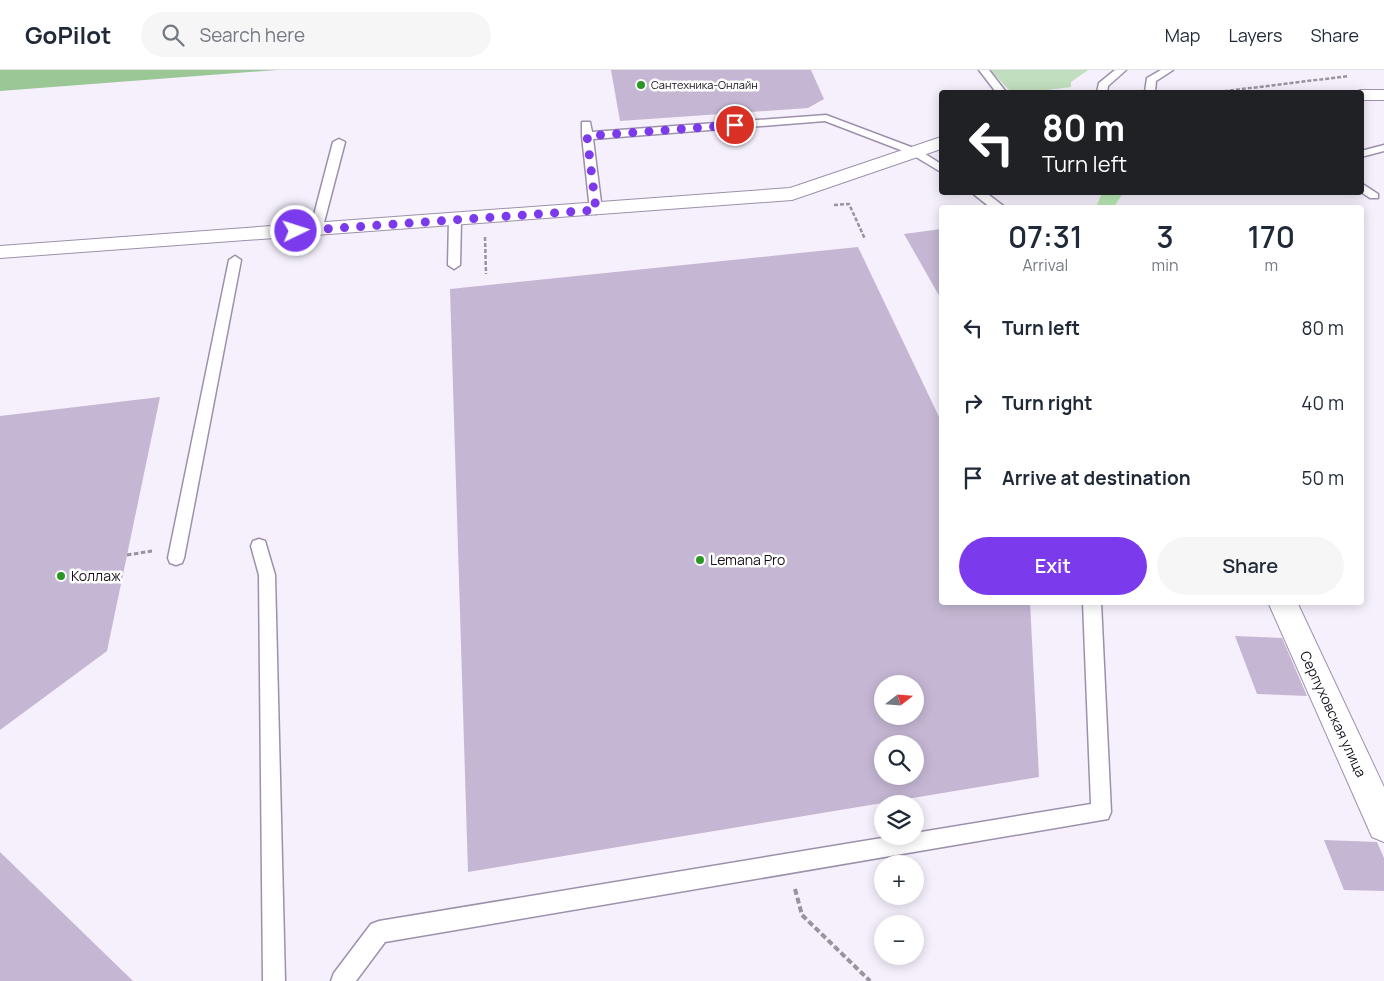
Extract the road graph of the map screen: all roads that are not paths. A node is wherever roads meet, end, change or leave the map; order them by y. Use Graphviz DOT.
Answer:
graph roads {
  1 [pos="984,70"];
  2 [pos="1121,70"];
  3 [pos="1168,70"];
  4 [pos="999,90"];
  5 [pos="1102,90"];
  6 [pos="1150,90"];
  7 [pos="1364,95"];
  8 [pos="1384,95"];
  9 [pos="586,124"];
  10 [pos="587,136"];
  11 [pos="339,142"];
  12 [pos="939,144"];
  13 [pos="1384,148"];
  14 [pos="915,152"];
  15 [pos="1364,153"];
  16 [pos="939,168"];
  17 [pos="1364,188"];
  18 [pos="981,195"];
  19 [pos="1374,196"];
  20 [pos="996,205"];
  21 [pos="596,210"];
  22 [pos="455,220"];
  23 [pos="316,230"];
  24 [pos="0,252"];
  25 [pos="235,260"];
  26 [pos="454,265"];
  27 [pos="259,546"];
  28 [pos="176,558"];
  29 [pos="1092,605"];
  30 [pos="1283,605"];
  31 [pos="1384,825"];
  32 [pos="274,981"];
  33 [pos="342,981"];
  1 -- 4 [label="lane"];
  2 -- 5 [label="lane"];
  3 -- 6 [label="lane"];
  7 -- 8 [label="street"];
  9 -- 10 [label="lane"];
  10 -- 14 [label="lane"];
  10 -- 21 [label="lane"];
  11 -- 23 [label="lane"];
  12 -- 14 [label="street"];
  13 -- 15 [label="lane"];
  14 -- 16 [label="lane"];
  14 -- 21 [label="street"];
  17 -- 19 [label="lane"];
  18 -- 20 [label="lane"];
  21 -- 22 [label="street"];
  22 -- 23 [label="street"];
  22 -- 26 [label="lane"];
  23 -- 24 [label="street"];
  25 -- 28 [label="lane"];
  27 -- 32 [label="lane"];
  29 -- 33 [label="lane"];
  30 -- 31 [label="street, Серпуховская улица"];
}
